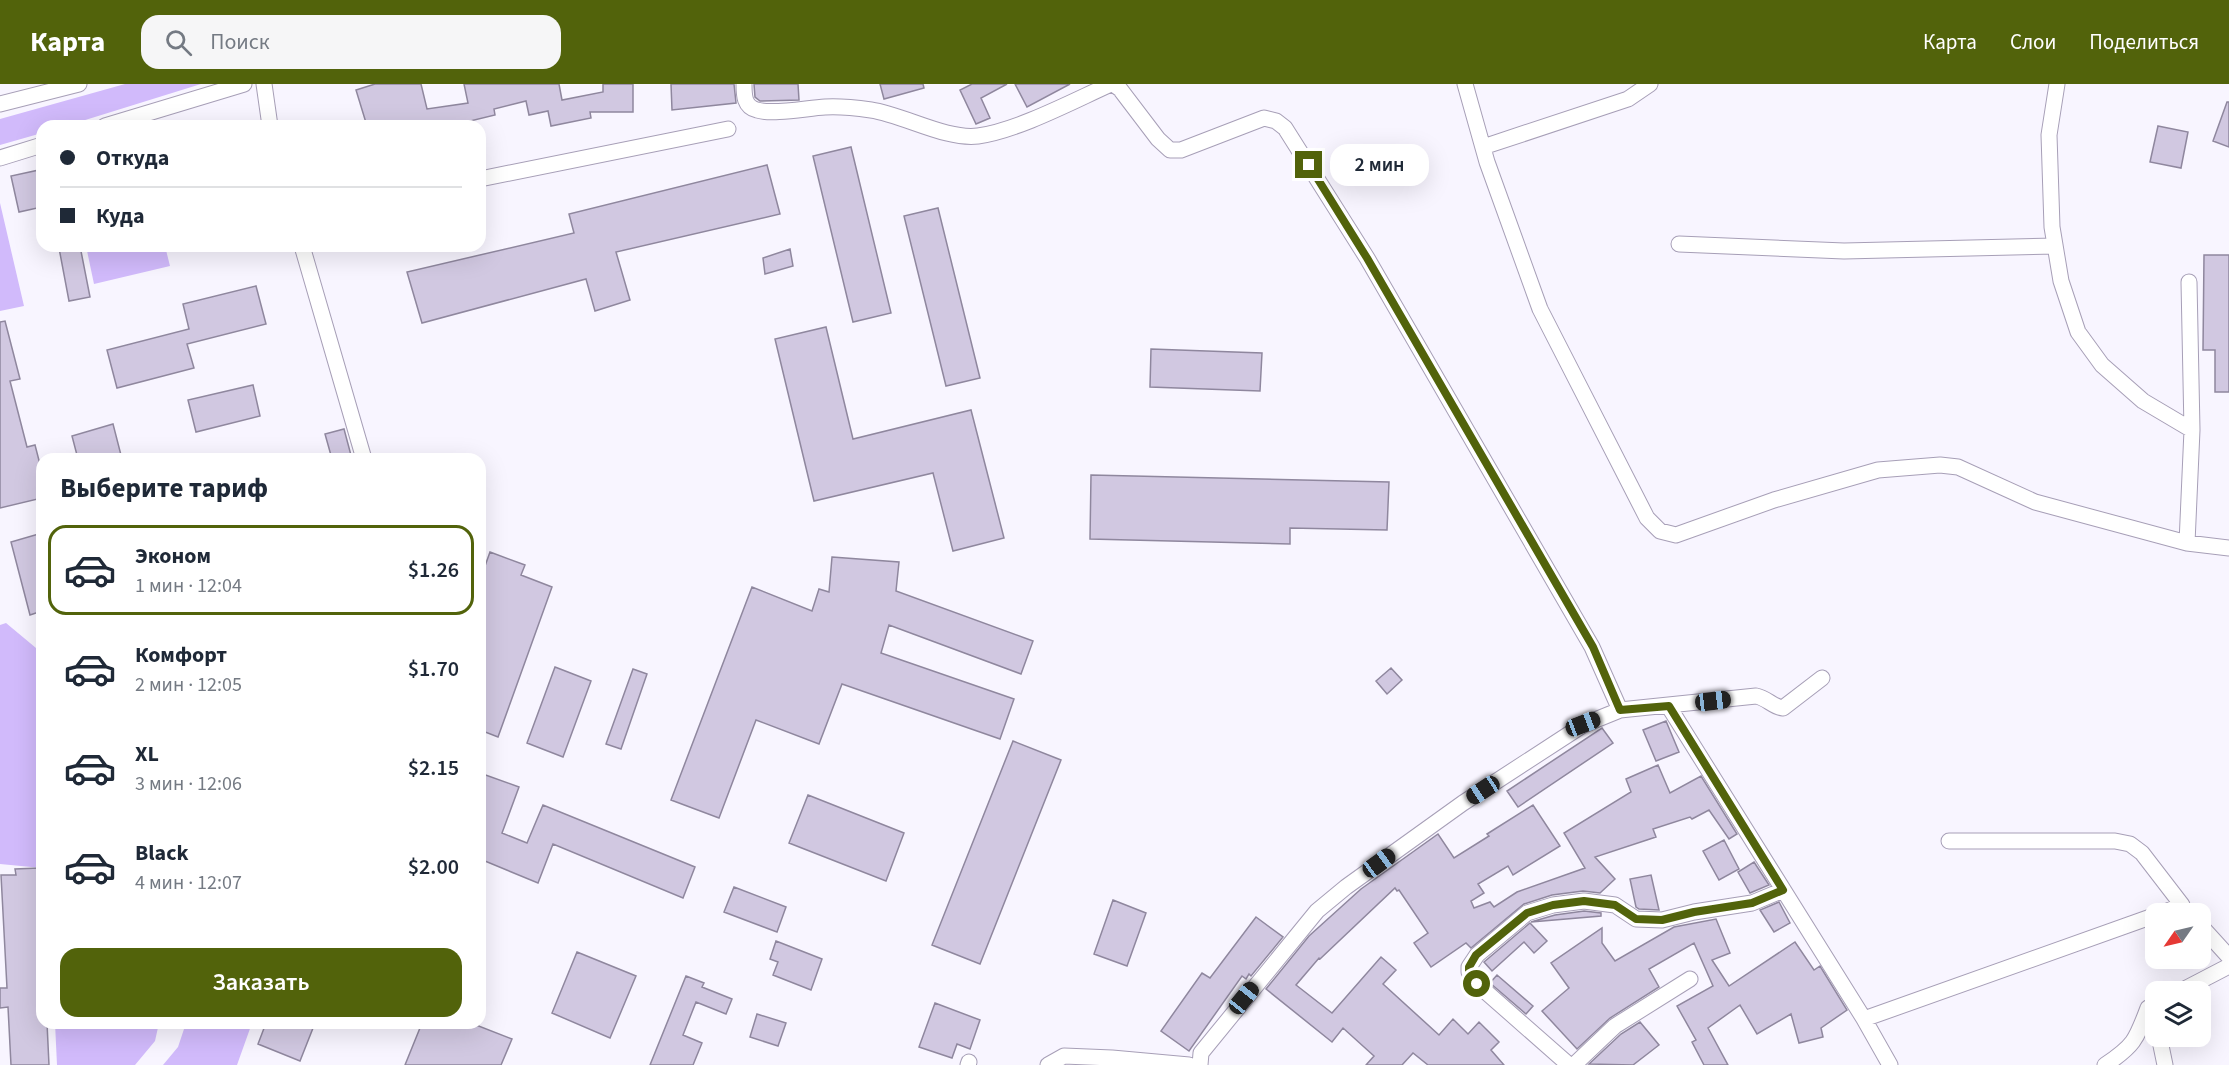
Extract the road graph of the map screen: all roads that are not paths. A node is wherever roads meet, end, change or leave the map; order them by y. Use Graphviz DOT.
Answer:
graph roads {
  1 [pos="79,84"];
  2 [pos="244,84"];
  3 [pos="264,84"];
  4 [pos="744,84"];
  5 [pos="1112,84"];
  6 [pos="1465,84"];
  7 [pos="1650,84"];
  8 [pos="2057,84"];
  9 [pos="0,104"];
  10 [pos="125,120"];
  11 [pos="269,120"];
  12 [pos="728,129"];
  13 [pos="36,147"];
  14 [pos="1483,147"];
  15 [pos="0,158"];
  16 [pos="486,177"];
  17 [pos="1679,244"];
  18 [pos="2055,246"];
  19 [pos="304,252"];
  20 [pos="2189,282"];
  21 [pos="2192,430"];
  22 [pos="362,453"];
  23 [pos="2187,543"];
  24 [pos="2229,548"];
  25 [pos="1822,678"];
  26 [pos="1669,706"];
  27 [pos="1620,710"];
  28 [pos="1949,841"];
  29 [pos="1783,890"];
  30 [pos="2181,903"];
  31 [pos="2145,919"];
  32 [pos="2211,937"];
  33 [pos="2229,957"];
  34 [pos="2229,966"];
  35 [pos="1690,979"];
  36 [pos="2200,981"];
  37 [pos="1864,1019"];
  38 [pos="2145,1020"];
  39 [pos="2161,1047"];
  40 [pos="1048,1065"];
  41 [pos="1189,1065"];
  42 [pos="1200,1065"];
  43 [pos="1569,1065"];
  44 [pos="1574,1065"];
  45 [pos="1890,1065"];
  46 [pos="2105,1065"];
  47 [pos="2165,1065"];
  1 -- 9 [label="street"];
  2 -- 10 [label="street"];
  3 -- 11 [label="street"];
  4 -- 5 [label="street"];
  5 -- 27 [label="street"];
  6 -- 14 [label="street"];
  7 -- 14 [label="street"];
  8 -- 18 [label="street"];
  12 -- 16 [label="street"];
  13 -- 15 [label="street"];
  14 -- 23 [label="street"];
  17 -- 18 [label="street"];
  18 -- 21 [label="street"];
  19 -- 22 [label="street"];
  20 -- 21 [label="street"];
  21 -- 23 [label="street"];
  23 -- 24 [label="street"];
  25 -- 26 [label="street"];
  26 -- 27 [label="street"];
  26 -- 29 [label="street"];
  27 -- 42 [label="street"];
  28 -- 30 [label="street"];
  29 -- 37 [label="street"];
  29 -- 43 [label="street"];
  31 -- 37 [label="street"];
  32 -- 33 [label="street"];
  34 -- 36 [label="street"];
  35 -- 44 [label="street"];
  37 -- 45 [label="street"];
  38 -- 46 [label="street"];
  39 -- 47 [label="street"];
  40 -- 41 [label="street"];
}
